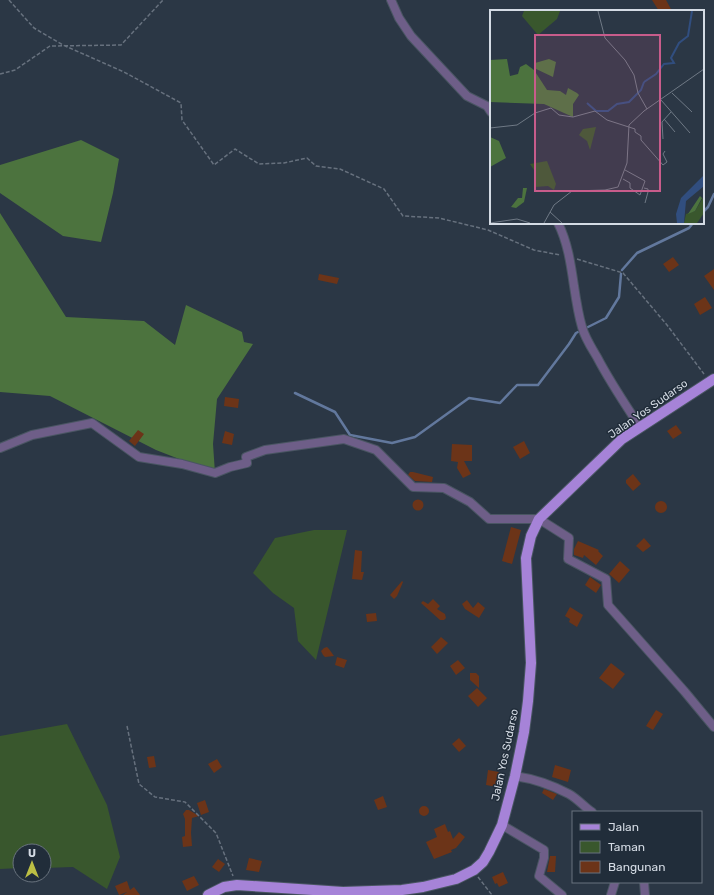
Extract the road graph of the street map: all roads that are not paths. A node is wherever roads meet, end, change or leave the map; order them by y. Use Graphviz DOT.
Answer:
graph roads {
  1 [pos="391,0"];
  2 [pos="490,110"];
  3 [pos="559,224"];
  4 [pos="712,381"];
  5 [pos="640,427"];
  6 [pos="0,448"];
  7 [pos="540,519"];
  8 [pos="714,727"];
  9 [pos="515,776"];
  10 [pos="591,811"];
  11 [pos="502,825"];
  12 [pos="615,883"];
  13 [pos="644,883"];
  14 [pos="208,895"];
  15 [pos="562,895"];
  16 [pos="611,895"];
  17 [pos="645,895"];
  1 -- 2 [label="street"];
  3 -- 5 [label="street"];
  4 -- 5 [label="main road, Jalan Yos Sudarso"];
  5 -- 7 [label="main road, Jalan Yos Sudarso"];
  6 -- 7 [label="street"];
  7 -- 8 [label="street"];
  7 -- 9 [label="main road, Jalan Yos Sudarso"];
  9 -- 10 [label="street"];
  9 -- 11 [label="main road, Jalan Yos Sudarso"];
  11 -- 14 [label="main road, Jalan Yos Sudarso"];
  11 -- 15 [label="street"];
  12 -- 16 [label="street"];
  13 -- 17 [label="street"];
}
